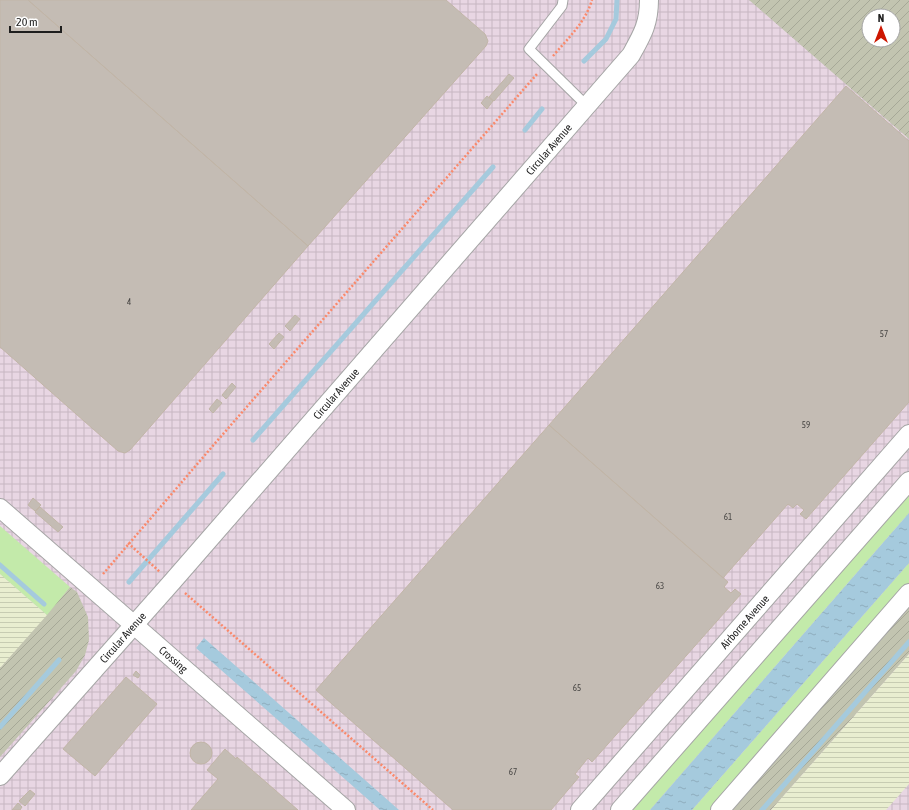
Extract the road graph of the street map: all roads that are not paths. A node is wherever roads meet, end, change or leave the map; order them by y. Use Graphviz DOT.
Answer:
graph roads {
  1 [pos="563,0"];
  2 [pos="649,0"];
  3 [pos="587,106"];
  4 [pos="909,434"];
  5 [pos="909,480"];
  6 [pos="0,508"];
  7 [pos="909,593"];
  8 [pos="134,623"];
  9 [pos="0,776"];
  10 [pos="346,810"];
  11 [pos="580,810"];
  12 [pos="620,810"];
  13 [pos="720,810"];
  1 -- 3 [label="lane"];
  2 -- 3 [label="street, Circular Avenue"];
  3 -- 8 [label="street, Circular Avenue"];
  4 -- 11 [label="street, Airborne Avenue"];
  5 -- 12 [label="street"];
  6 -- 8 [label="street, Crossing"];
  7 -- 13 [label="street"];
  8 -- 9 [label="street, Circular Avenue"];
  8 -- 10 [label="street, Crossing"];
}
